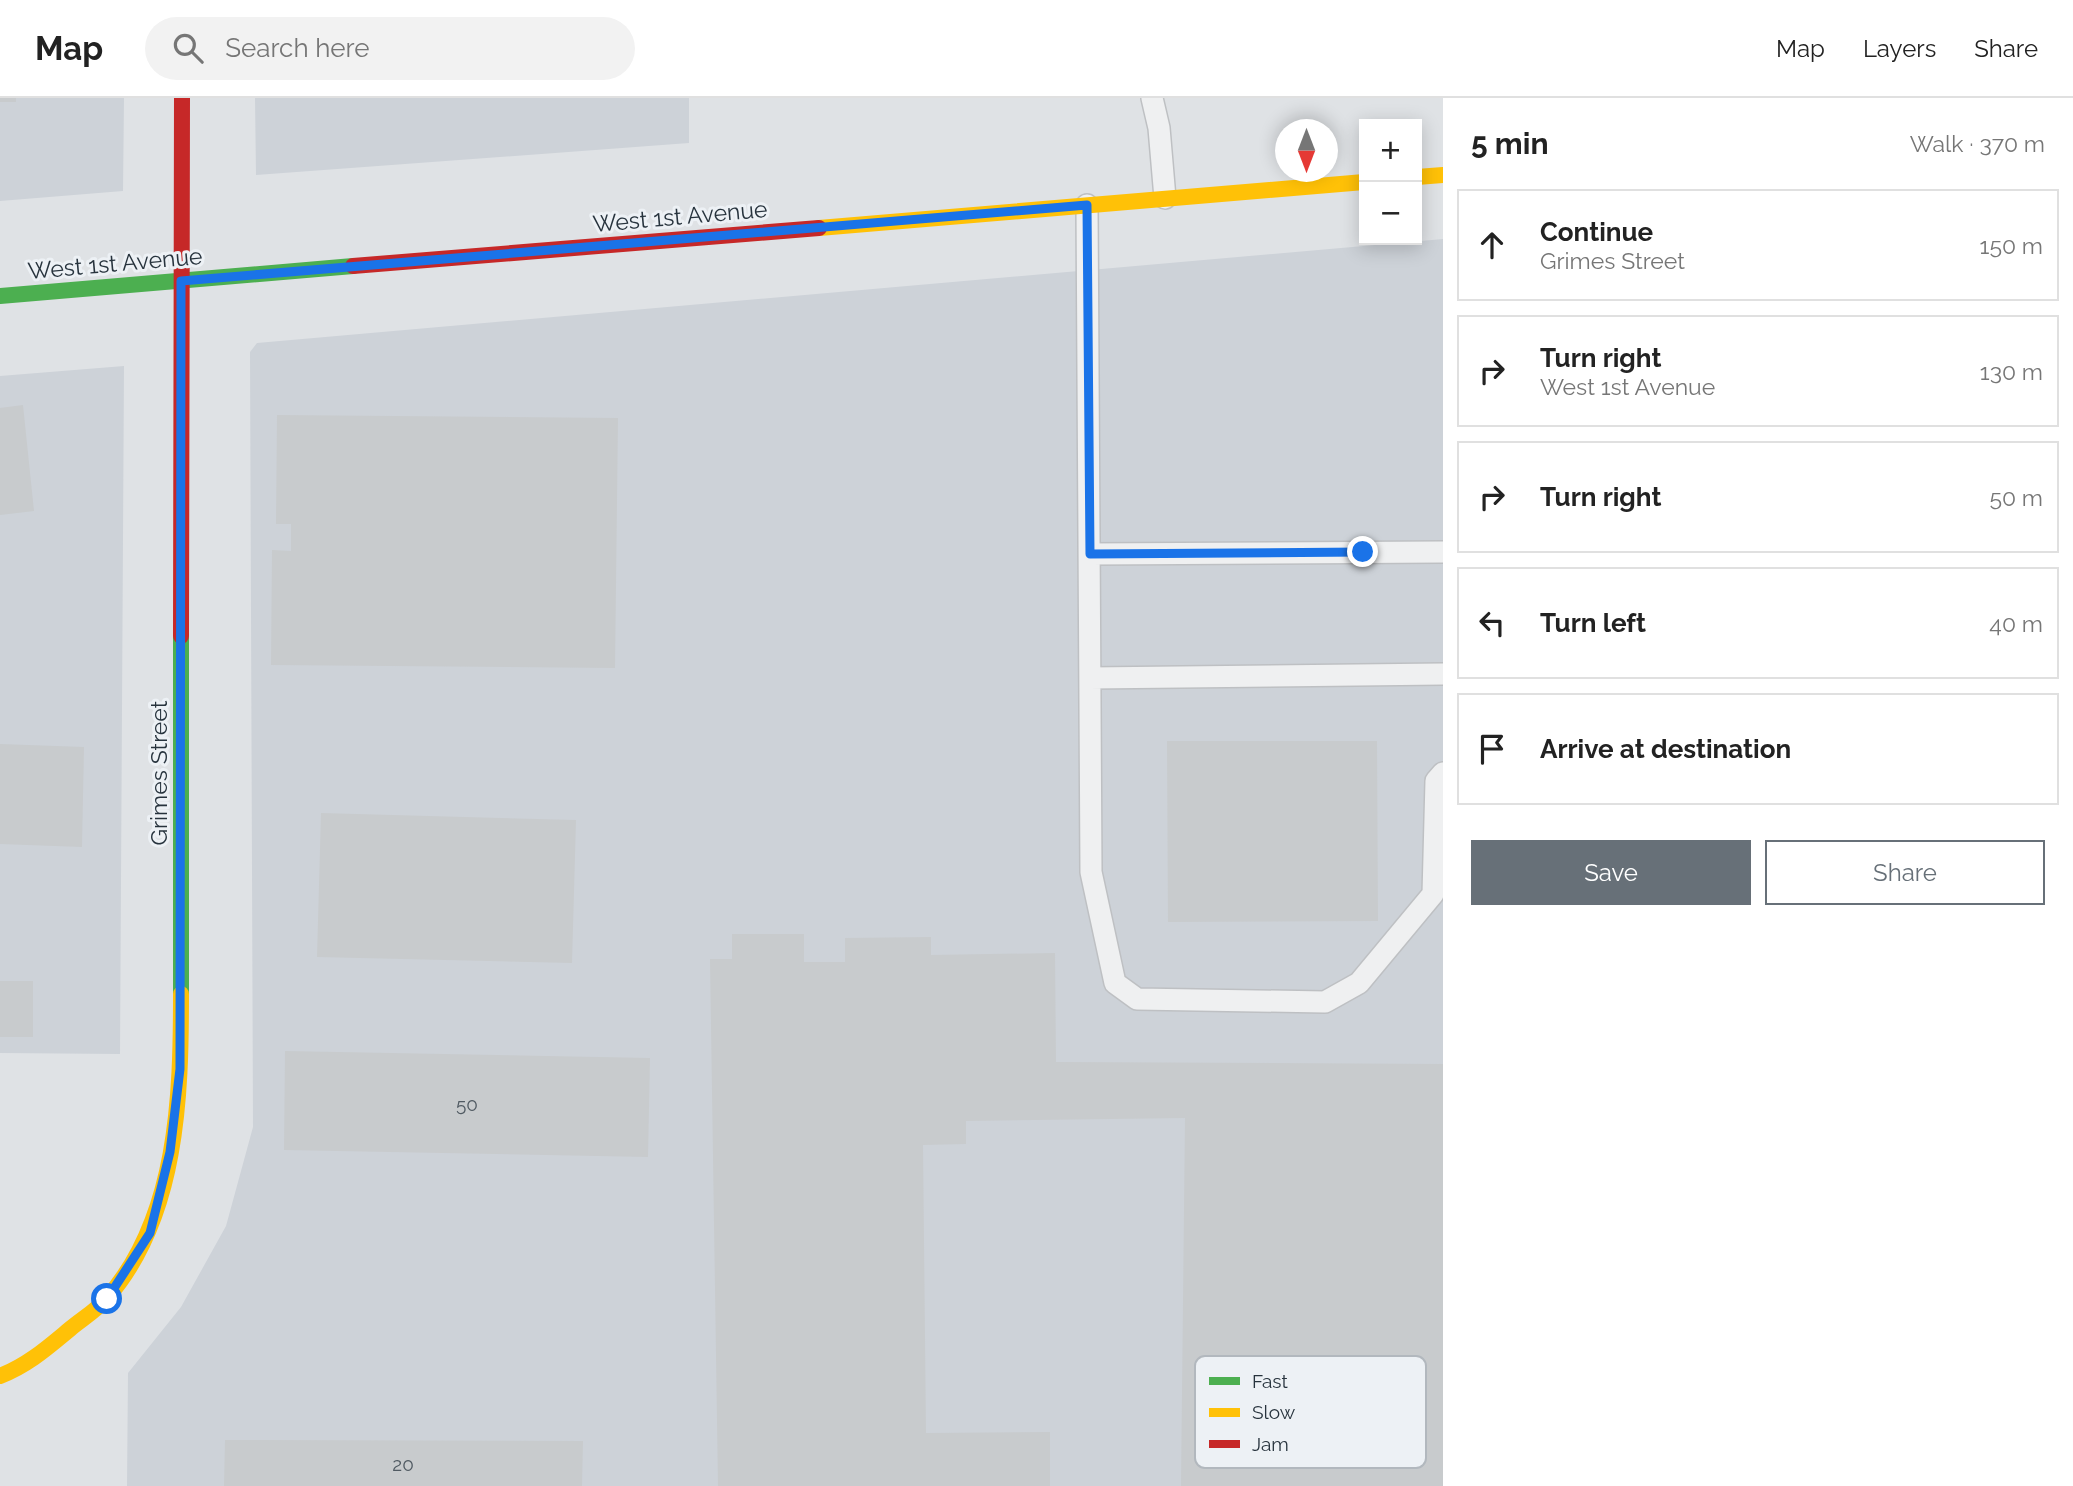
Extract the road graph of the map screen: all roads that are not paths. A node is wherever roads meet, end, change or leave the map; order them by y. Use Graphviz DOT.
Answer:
graph roads {
  1 [pos="182,98"];
  2 [pos="1153,98"];
  3 [pos="1443,175"];
  4 [pos="1422,177"];
  5 [pos="1359,182"];
  6 [pos="1166,198"];
  7 [pos="1087,205"];
  8 [pos="181,281"];
  9 [pos="0,296"];
  10 [pos="1443,552"];
  11 [pos="1090,554"];
  12 [pos="1443,674"];
  13 [pos="1090,678"];
  14 [pos="1443,774"];
  15 [pos="0,1376"];
  1 -- 8 [label="street, Grimes Street"];
  2 -- 6 [label="lane"];
  3 -- 4 [label="street"];
  5 -- 6 [label="street, West 1st Avenue"];
  6 -- 7 [label="street, West 1st Avenue"];
  7 -- 8 [label="street, West 1st Avenue"];
  7 -- 11 [label="lane"];
  8 -- 9 [label="street, West 1st Avenue"];
  8 -- 15 [label="street, Grimes Street"];
  10 -- 11 [label="lane"];
  11 -- 13 [label="lane"];
  12 -- 13 [label="lane"];
  13 -- 14 [label="lane"];
}
